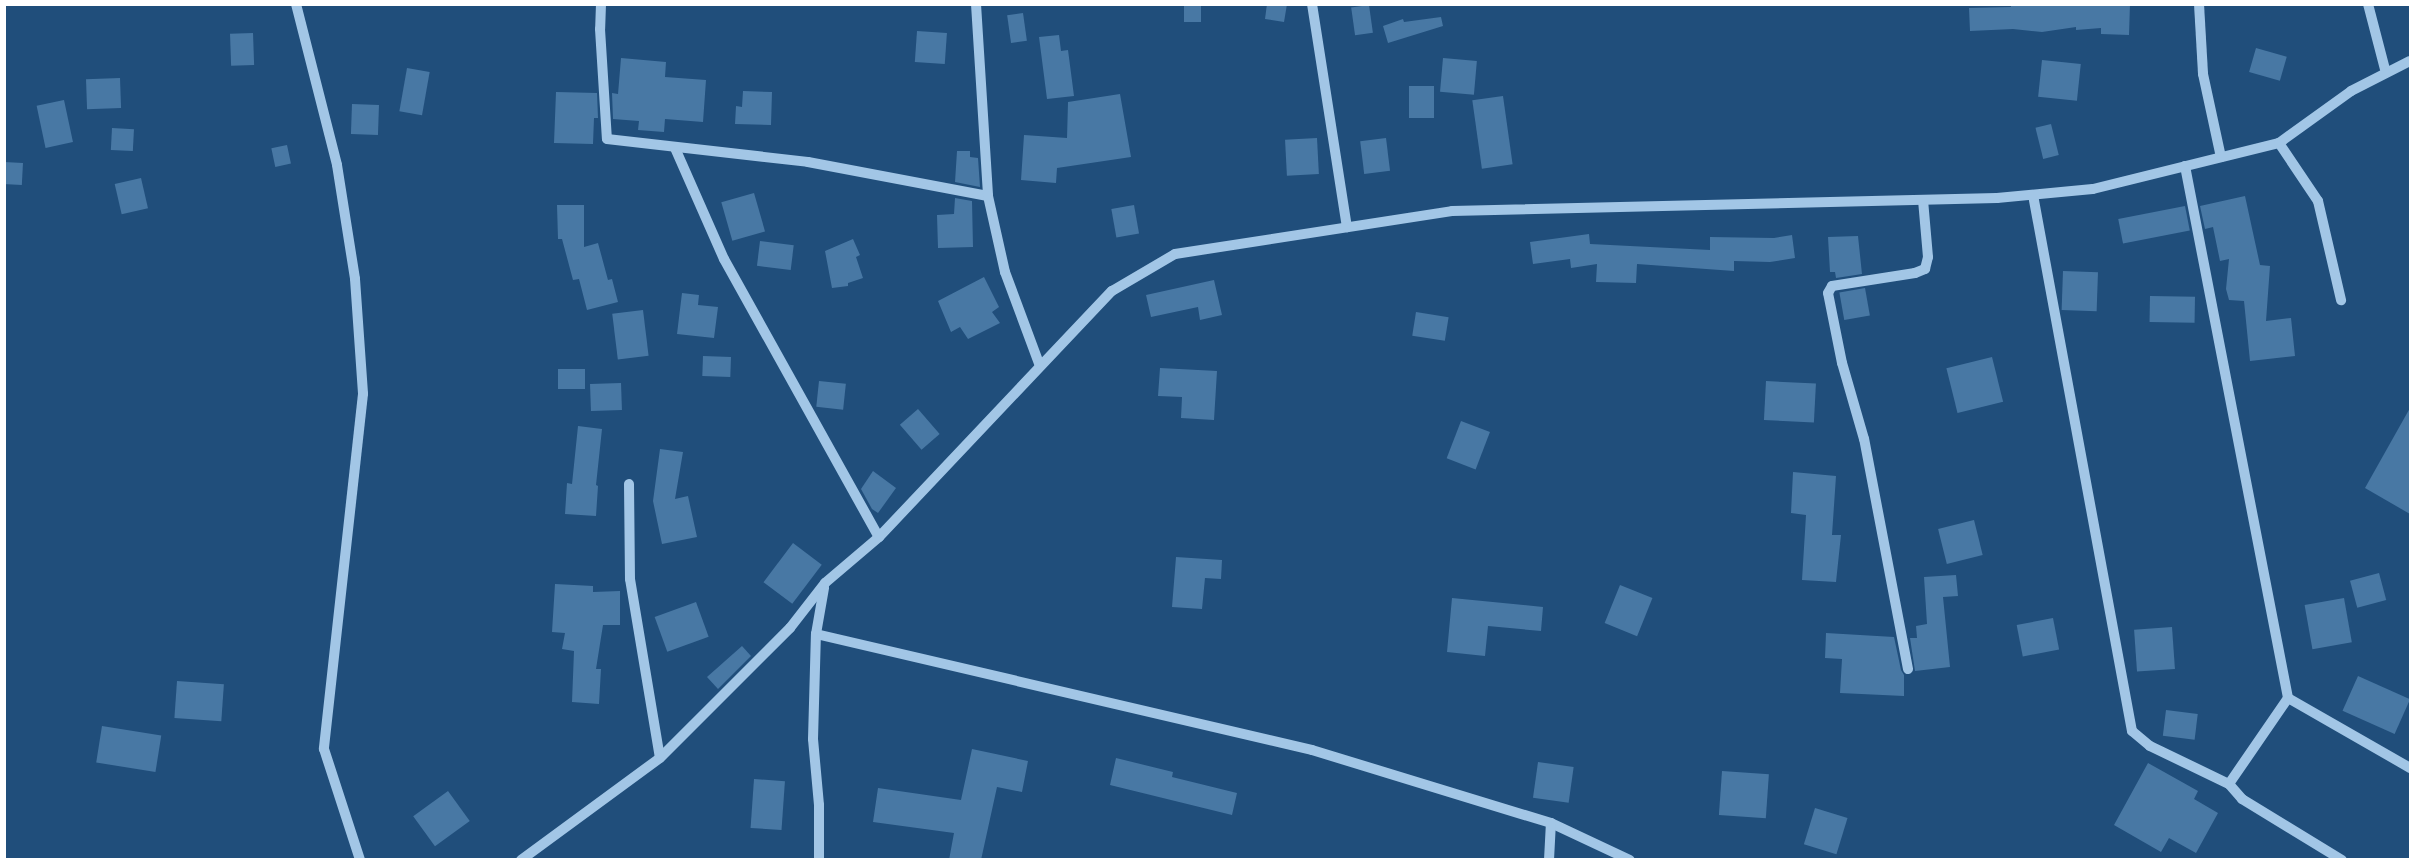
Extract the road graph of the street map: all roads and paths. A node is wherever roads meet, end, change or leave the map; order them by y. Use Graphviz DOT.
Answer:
graph roads {
  1 [pos="296,4"];
  2 [pos="602,4"];
  3 [pos="976,4"];
  4 [pos="1312,4"];
  5 [pos="2199,4"];
  6 [pos="2368,4"];
  7 [pos="2410,61"];
  8 [pos="2386,73"];
  9 [pos="2279,143"];
  10 [pos="675,148"];
  11 [pos="2222,157"];
  12 [pos="2185,166"];
  13 [pos="2033,195"];
  14 [pos="988,196"];
  15 [pos="1923,200"];
  16 [pos="1347,228"];
  17 [pos="2341,300"];
  18 [pos="1040,366"];
  19 [pos="629,484"];
  20 [pos="879,537"];
  21 [pos="825,583"];
  22 [pos="816,634"];
  23 [pos="1908,669"];
  24 [pos="2288,698"];
  25 [pos="660,758"];
  26 [pos="2410,768"];
  27 [pos="2229,784"];
  28 [pos="1551,823"];
  29 [pos="360,860"];
  30 [pos="521,860"];
  31 [pos="819,860"];
  32 [pos="1549,860"];
  33 [pos="1630,860"];
  34 [pos="2342,860"];
  1 -- 29 [label="street"];
  2 -- 10 [label="street"];
  3 -- 14 [label="street"];
  4 -- 16 [label="street"];
  5 -- 11 [label="street"];
  6 -- 8 [label="street"];
  7 -- 8 [label="street"];
  8 -- 9 [label="street"];
  9 -- 11 [label="street"];
  9 -- 17 [label="street"];
  10 -- 14 [label="street"];
  10 -- 20 [label="street"];
  11 -- 12 [label="street"];
  12 -- 13 [label="street"];
  12 -- 24 [label="street"];
  13 -- 15 [label="street"];
  13 -- 27 [label="street"];
  14 -- 18 [label="street"];
  15 -- 16 [label="street"];
  15 -- 23 [label="street"];
  16 -- 18 [label="street"];
  18 -- 20 [label="street"];
  19 -- 25 [label="street"];
  20 -- 21 [label="street"];
  21 -- 22 [label="street"];
  21 -- 25 [label="street"];
  22 -- 28 [label="street"];
  22 -- 31 [label="street"];
  24 -- 26 [label="street"];
  24 -- 27 [label="street"];
  25 -- 30 [label="street"];
  27 -- 34 [label="street"];
  28 -- 32 [label="street"];
  28 -- 33 [label="street"];
}
